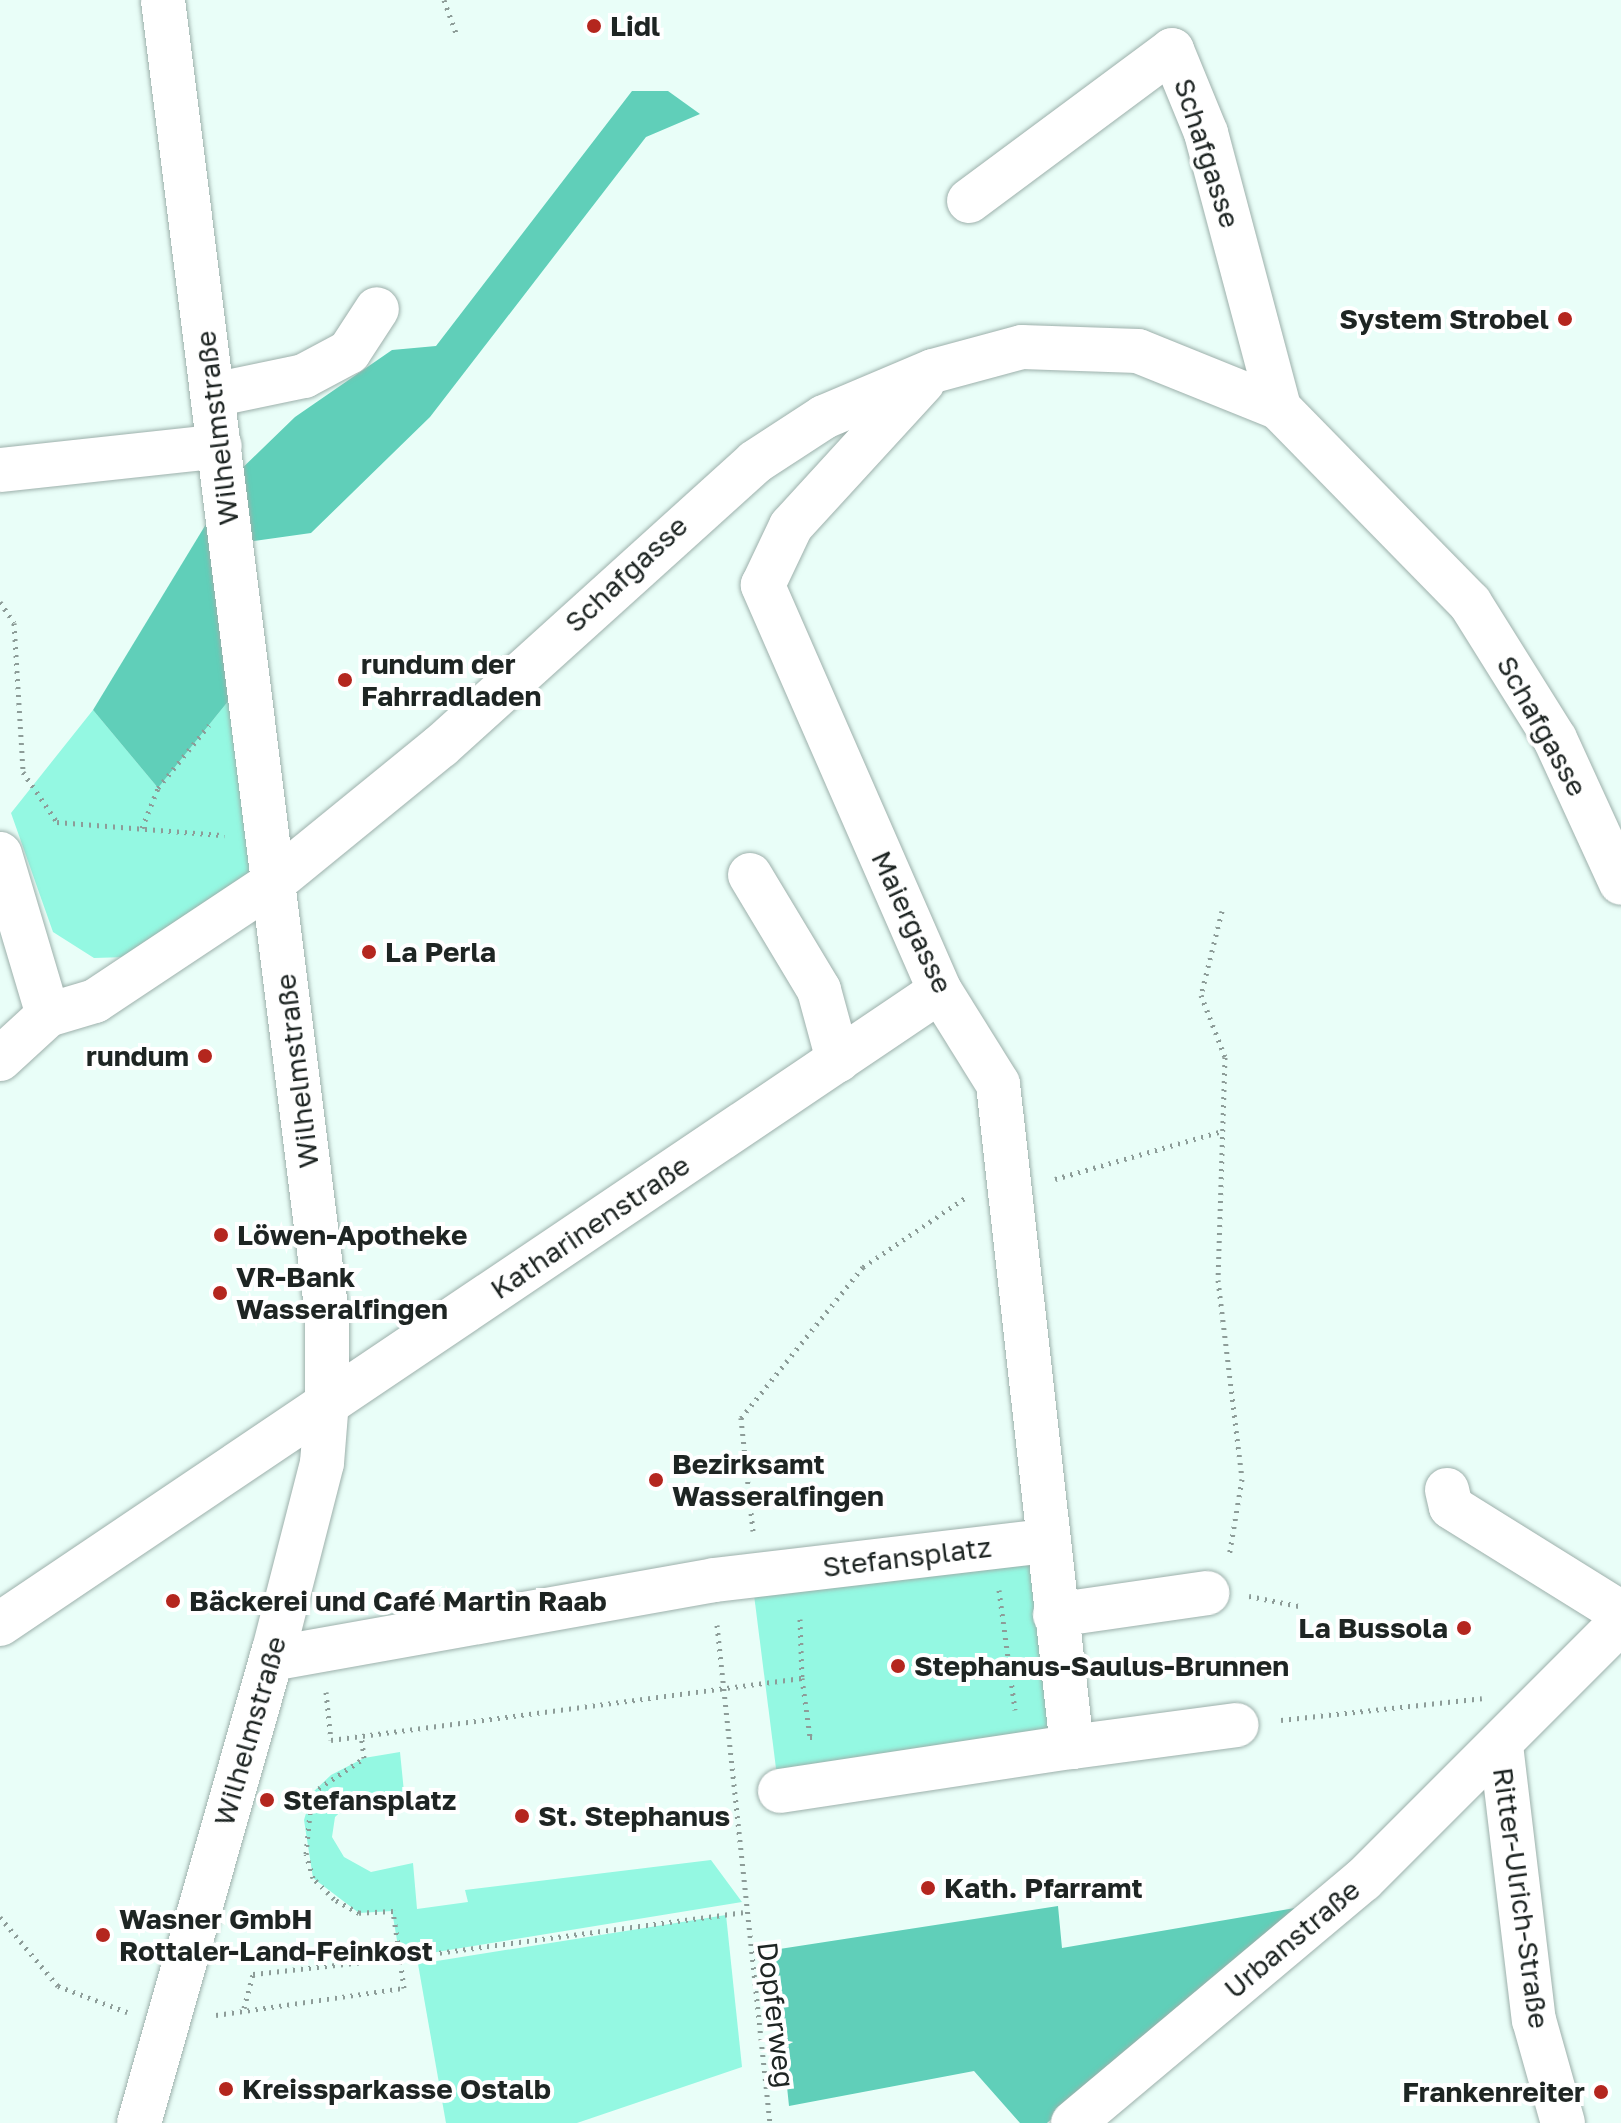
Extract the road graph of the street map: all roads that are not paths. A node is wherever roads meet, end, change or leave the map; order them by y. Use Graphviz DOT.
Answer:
graph roads {
  1 [pos="163,0"];
  2 [pos="969,201"];
  3 [pos="377,309"];
  4 [pos="933,371"];
  5 [pos="213,395"];
  6 [pos="1279,408"];
  7 [pos="220,446"];
  8 [pos="0,470"];
  9 [pos="0,854"];
  10 [pos="750,875"];
  11 [pos="274,882"];
  12 [pos="1621,883"];
  13 [pos="940,991"];
  14 [pos="48,1015"];
  15 [pos="0,1059"];
  16 [pos="838,1060"];
  17 [pos="327,1401"];
  18 [pos="1447,1490"];
  19 [pos="1046,1541"];
  20 [pos="1217,1578"];
  21 [pos="1621,1613"];
  22 [pos="1055,1615"];
  23 [pos="1621,1622"];
  24 [pos="0,1624"];
  25 [pos="271,1659"];
  26 [pos="1237,1725"];
  27 [pos="1501,1745"];
  28 [pos="1072,1747"];
  29 [pos="780,1791"];
  30 [pos="139,2123"];
  31 [pos="1073,2123"];
  32 [pos="1563,2123"];
  1 -- 5 [label="street, Wilhelmstraße"];
  2 -- 6 [label="street, Schafgasse"];
  3 -- 5 [label="street"];
  4 -- 6 [label="street, Schafgasse"];
  4 -- 11 [label="street, Schafgasse"];
  4 -- 13 [label="street, Maiergasse"];
  5 -- 7 [label="street, Wilhelmstraße"];
  6 -- 12 [label="street, Schafgasse"];
  7 -- 8 [label="street"];
  7 -- 11 [label="street, Wilhelmstraße"];
  9 -- 14 [label="street"];
  10 -- 16 [label="street"];
  11 -- 14 [label="street, Schafgasse"];
  11 -- 17 [label="street, Wilhelmstraße"];
  13 -- 16 [label="street, Katharinenstraße"];
  13 -- 19 [label="street, Maiergasse"];
  14 -- 15 [label="street"];
  16 -- 17 [label="street, Katharinenstraße"];
  17 -- 24 [label="street, Katharinenstraße"];
  17 -- 25 [label="street, Wilhelmstraße"];
  18 -- 21 [label="street"];
  19 -- 22 [label="street"];
  19 -- 25 [label="street, Stefansplatz"];
  20 -- 22 [label="street"];
  22 -- 28 [label="street"];
  23 -- 27 [label="street, Ritter-Ulrich-Straße"];
  25 -- 30 [label="street, Wilhelmstraße"];
  26 -- 28 [label="street"];
  27 -- 31 [label="street, Urbanstraße"];
  27 -- 32 [label="street, Ritter-Ulrich-Straße"];
  28 -- 29 [label="street"];
}
